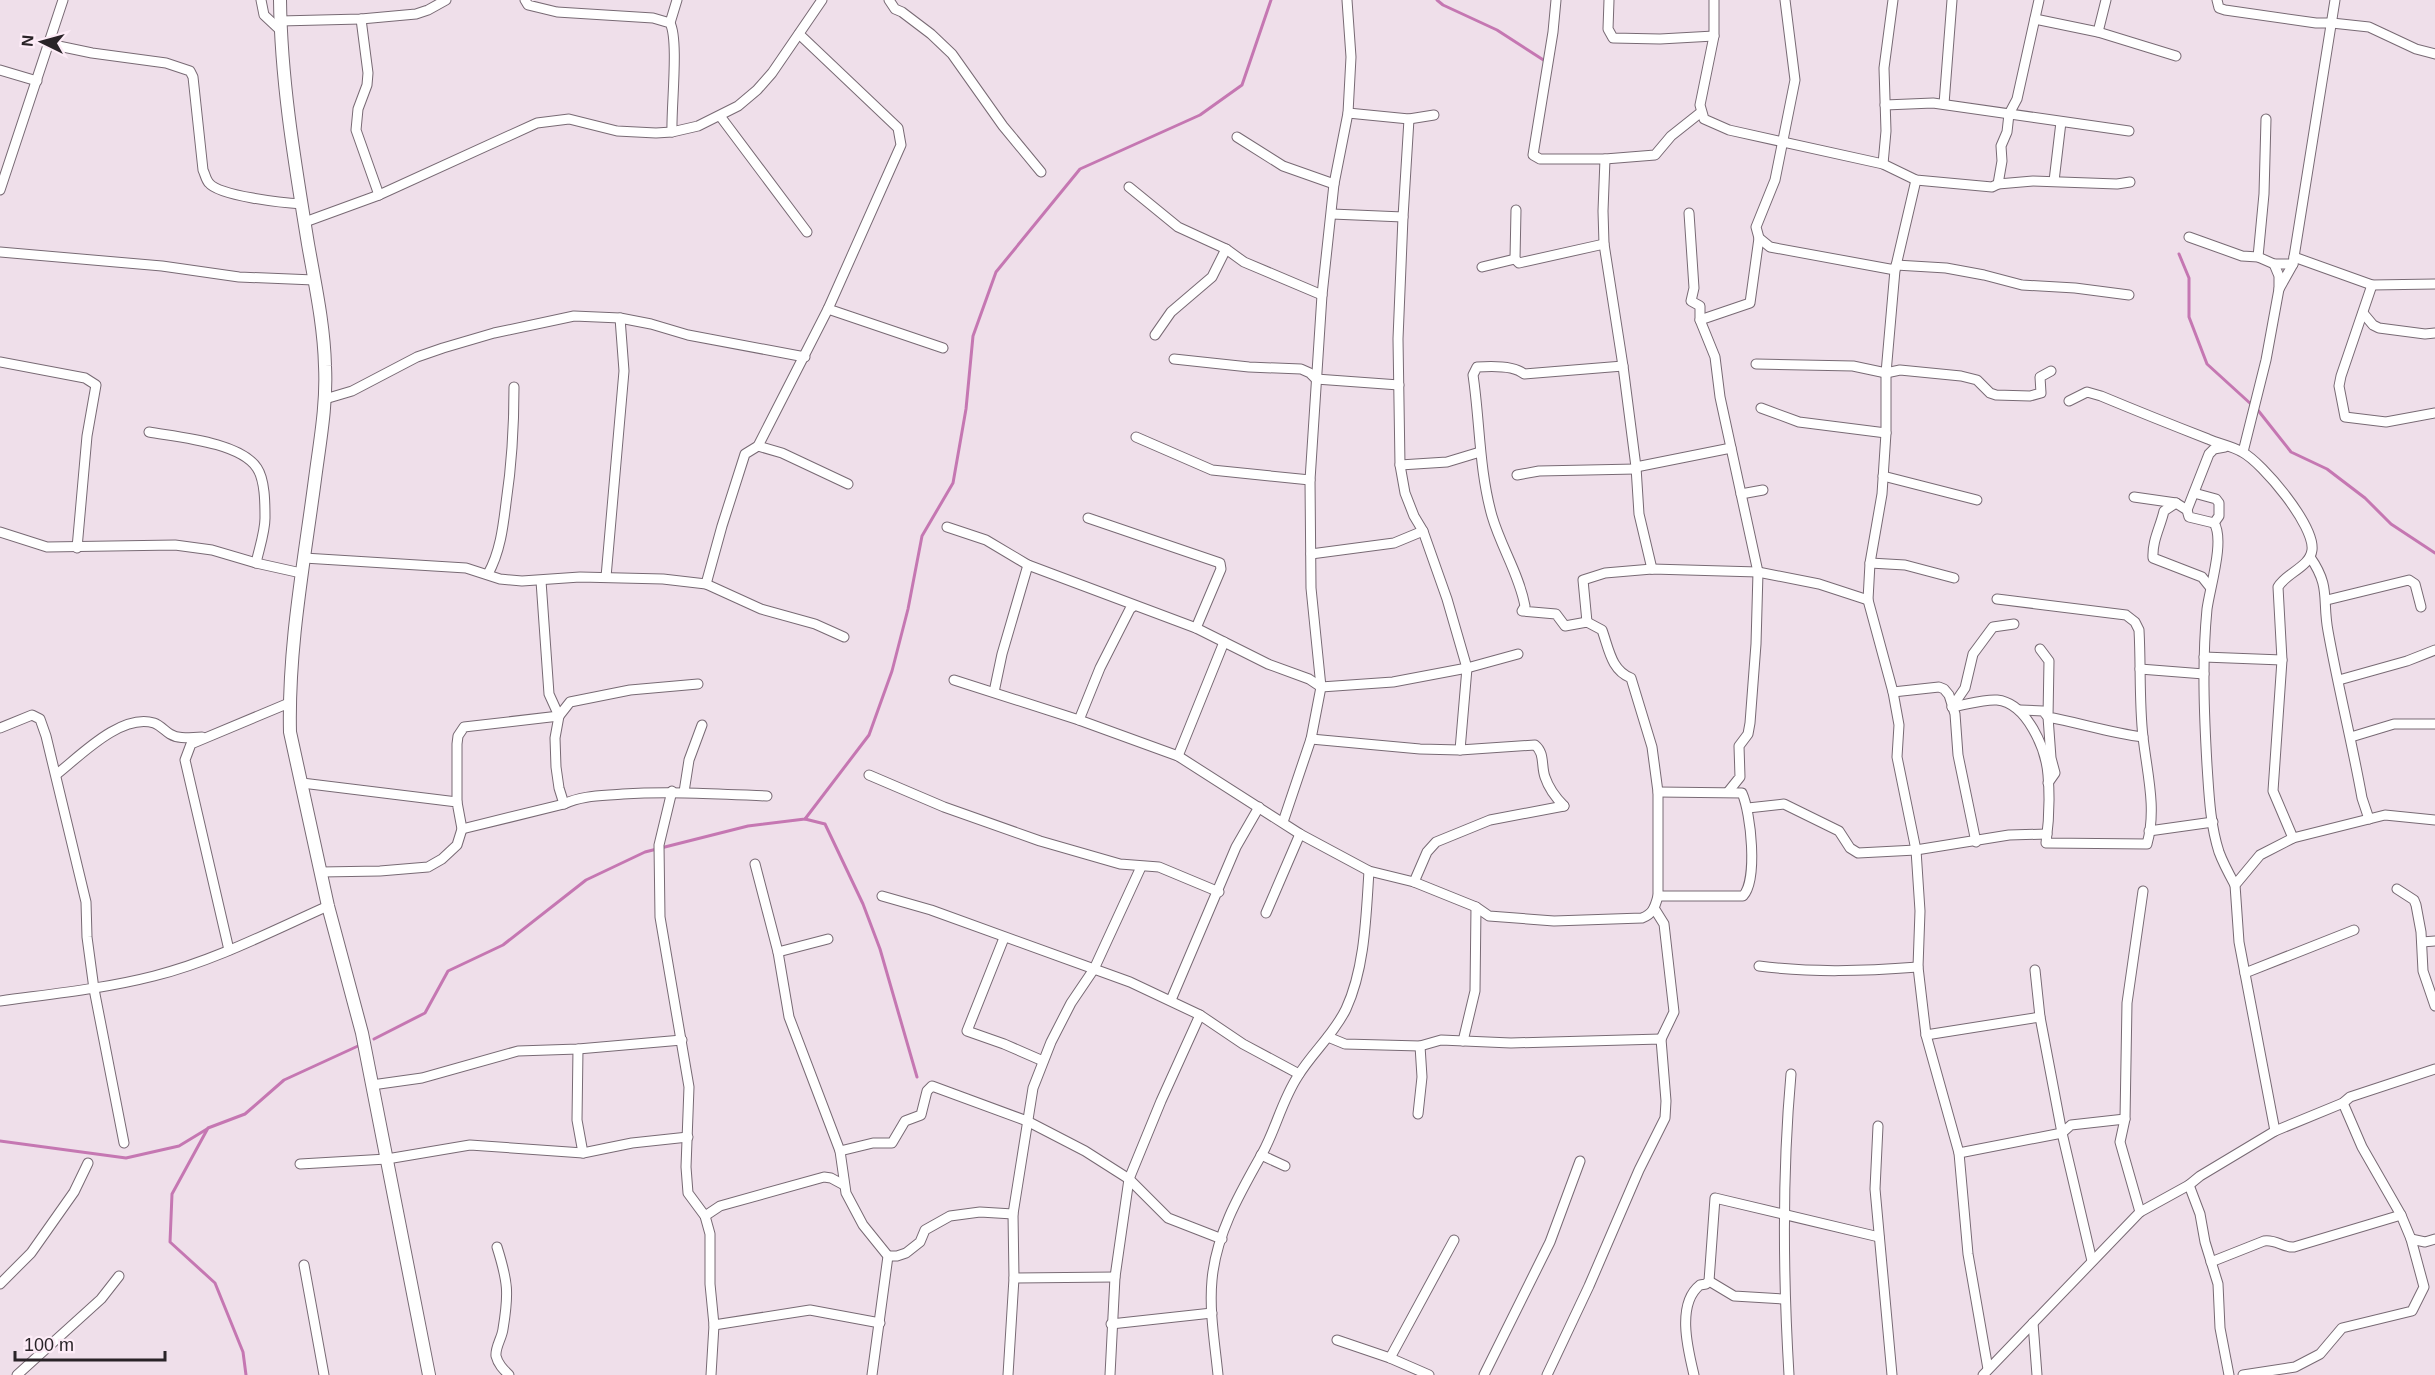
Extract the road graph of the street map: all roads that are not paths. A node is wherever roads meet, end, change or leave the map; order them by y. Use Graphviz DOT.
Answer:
graph roads {
  1 [pos="63,0"];
  2 [pos="261,0"];
  3 [pos="280,0"];
  4 [pos="446,0"];
  5 [pos="525,0"];
  6 [pos="677,0"];
  7 [pos="889,0"];
  8 [pos="1347,0"];
  9 [pos="1556,0"];
  10 [pos="1609,0"];
  11 [pos="1714,0"];
  12 [pos="1785,0"];
  13 [pos="1893,0"];
  14 [pos="1952,0"];
  15 [pos="2039,0"];
  16 [pos="2106,0"];
  17 [pos="2217,0"];
  18 [pos="2335,0"];
  19 [pos="821,1"];
  20 [pos="361,18"];
  21 [pos="2035,19"];
  22 [pos="2332,22"];
  23 [pos="670,23"];
  24 [pos="280,25"];
  25 [pos="2098,32"];
  26 [pos="799,34"];
  27 [pos="1714,36"];
  28 [pos="50,44"];
  29 [pos="2435,54"];
  30 [pos="2176,56"];
  31 [pos="0,70"];
  32 [pos="37,81"];
  33 [pos="1944,104"];
  34 [pos="1885,105"];
  35 [pos="1348,113"];
  36 [pos="1700,113"];
  37 [pos="2009,114"];
  38 [pos="1434,115"];
  39 [pos="720,116"];
  40 [pos="1409,118"];
  41 [pos="2265,119"];
  42 [pos="2061,122"];
  43 [pos="2129,131"];
  44 [pos="672,132"];
  45 [pos="1237,137"];
  46 [pos="1783,142"];
  47 [pos="1605,159"];
  48 [pos="1883,164"];
  49 [pos="1041,172"];
  50 [pos="1916,180"];
  51 [pos="2054,181"];
  52 [pos="2130,182"];
  53 [pos="1334,184"];
  54 [pos="1998,184"];
  55 [pos="1130,187"];
  56 [pos="0,190"];
  57 [pos="379,195"];
  58 [pos="302,204"];
  59 [pos="1516,210"];
  60 [pos="1689,213"];
  61 [pos="1332,214"];
  62 [pos="1403,217"];
  63 [pos="305,222"];
  64 [pos="807,232"];
  65 [pos="2189,237"];
  66 [pos="1759,238"];
  67 [pos="1604,244"];
  68 [pos="1226,249"];
  69 [pos="0,252"];
  70 [pos="2258,257"];
  71 [pos="1515,259"];
  72 [pos="2294,260"];
  73 [pos="2274,264"];
  74 [pos="1482,267"];
  75 [pos="1896,267"];
  76 [pos="314,280"];
  77 [pos="2435,284"];
  78 [pos="2372,285"];
  79 [pos="2279,290"];
  80 [pos="1322,295"];
  81 [pos="2129,295"];
  82 [pos="828,309"];
  83 [pos="2363,313"];
  84 [pos="620,318"];
  85 [pos="1700,320"];
  86 [pos="2435,333"];
  87 [pos="1155,334"];
  88 [pos="944,348"];
  89 [pos="805,357"];
  90 [pos="1174,358"];
  91 [pos="0,362"];
  92 [pos="1756,364"];
  93 [pos="1623,366"];
  94 [pos="2051,371"];
  95 [pos="1886,373"];
  96 [pos="1316,379"];
  97 [pos="1399,385"];
  98 [pos="514,387"];
  99 [pos="325,399"];
  100 [pos="2069,402"];
  101 [pos="1761,408"];
  102 [pos="2435,413"];
  103 [pos="148,432"];
  104 [pos="1886,433"];
  105 [pos="1136,437"];
  106 [pos="758,446"];
  107 [pos="2225,447"];
  108 [pos="1731,448"];
  109 [pos="1480,452"];
  110 [pos="2243,452"];
  111 [pos="1400,465"];
  112 [pos="1636,468"];
  113 [pos="1517,475"];
  114 [pos="1883,476"];
  115 [pos="1310,480"];
  116 [pos="848,484"];
  117 [pos="1763,490"];
  118 [pos="2194,493"];
  119 [pos="1741,494"];
  120 [pos="2134,497"];
  121 [pos="1977,500"];
  122 [pos="2176,504"];
  123 [pos="2187,510"];
  124 [pos="1088,518"];
  125 [pos="2214,523"];
  126 [pos="947,527"];
  127 [pos="1424,531"];
  128 [pos="0,532"];
  129 [pos="77,548"];
  130 [pos="1311,554"];
  131 [pos="2310,557"];
  132 [pos="304,558"];
  133 [pos="256,563"];
  134 [pos="1870,563"];
  135 [pos="1028,565"];
  136 [pos="1652,569"];
  137 [pos="1758,572"];
  138 [pos="301,573"];
  139 [pos="488,574"];
  140 [pos="606,577"];
  141 [pos="1954,579"];
  142 [pos="541,581"];
  143 [pos="706,584"];
  144 [pos="2210,587"];
  145 [pos="1997,599"];
  146 [pos="1868,600"];
  147 [pos="2327,600"];
  148 [pos="1134,606"];
  149 [pos="2421,607"];
  150 [pos="1587,622"];
  151 [pos="2014,624"];
  152 [pos="1196,628"];
  153 [pos="844,637"];
  154 [pos="1224,642"];
  155 [pos="2040,649"];
  156 [pos="2435,650"];
  157 [pos="1518,654"];
  158 [pos="2204,657"];
  159 [pos="2282,660"];
  160 [pos="1467,668"];
  161 [pos="2140,669"];
  162 [pos="2204,674"];
  163 [pos="954,680"];
  164 [pos="2339,680"];
  165 [pos="698,684"];
  166 [pos="1321,687"];
  167 [pos="994,692"];
  168 [pos="1893,692"];
  169 [pos="549,694"];
  170 [pos="570,702"];
  171 [pos="289,703"];
  172 [pos="1952,707"];
  173 [pos="2020,710"];
  174 [pos="559,716"];
  175 [pos="2048,717"];
  176 [pos="1079,720"];
  177 [pos="2435,724"];
  178 [pos="702,725"];
  179 [pos="0,728"];
  180 [pos="206,737"];
  181 [pos="2143,737"];
  182 [pos="2351,737"];
  183 [pos="1311,739"];
  184 [pos="1460,750"];
  185 [pos="1178,756"];
  186 [pos="57,774"];
  187 [pos="869,775"];
  188 [pos="302,783"];
  189 [pos="2048,783"];
  190 [pos="672,791"];
  191 [pos="684,792"];
  192 [pos="1658,792"];
  193 [pos="1728,792"];
  194 [pos="767,796"];
  195 [pos="457,802"];
  196 [pos="564,804"];
  197 [pos="1259,807"];
  198 [pos="1748,808"];
  199 [pos="2369,819"];
  200 [pos="2435,820"];
  201 [pos="1283,822"];
  202 [pos="2213,822"];
  203 [pos="462,829"];
  204 [pos="2149,831"];
  205 [pos="1300,834"];
  206 [pos="2047,834"];
  207 [pos="2293,838"];
  208 [pos="1976,842"];
  209 [pos="1916,850"];
  210 [pos="755,864"];
  211 [pos="1141,867"];
  212 [pos="1369,871"];
  213 [pos="321,872"];
  214 [pos="1414,882"];
  215 [pos="2235,885"];
  216 [pos="2397,889"];
  217 [pos="2143,891"];
  218 [pos="1219,892"];
  219 [pos="882,896"];
  220 [pos="1658,896"];
  221 [pos="328,906"];
  222 [pos="1476,907"];
  223 [pos="1654,908"];
  224 [pos="1266,913"];
  225 [pos="2354,930"];
  226 [pos="1004,938"];
  227 [pos="828,939"];
  228 [pos="2435,941"];
  229 [pos="2422,942"];
  230 [pos="229,950"];
  231 [pos="778,952"];
  232 [pos="1759,966"];
  233 [pos="1918,967"];
  234 [pos="1094,969"];
  235 [pos="2035,970"];
  236 [pos="2245,973"];
  237 [pos="94,988"];
  238 [pos="1171,1000"];
  239 [pos="0,1001"];
  240 [pos="2435,1006"];
  241 [pos="1200,1015"];
  242 [pos="2040,1017"];
  243 [pos="1926,1035"];
  244 [pos="1328,1037"];
  245 [pos="1661,1039"];
  246 [pos="682,1040"];
  247 [pos="1463,1041"];
  248 [pos="1420,1046"];
  249 [pos="578,1049"];
  250 [pos="1044,1061"];
  251 [pos="2435,1069"];
  252 [pos="1299,1074"];
  253 [pos="1791,1074"];
  254 [pos="372,1085"];
  255 [pos="2343,1103"];
  256 [pos="1418,1114"];
  257 [pos="2125,1119"];
  258 [pos="1027,1121"];
  259 [pos="1878,1125"];
  260 [pos="2275,1131"];
  261 [pos="2062,1133"];
  262 [pos="688,1137"];
  263 [pos="124,1143"];
  264 [pos="840,1151"];
  265 [pos="583,1153"];
  266 [pos="1959,1153"];
  267 [pos="1261,1155"];
  268 [pos="387,1160"];
  269 [pos="1580,1161"];
  270 [pos="88,1163"];
  271 [pos="300,1164"];
  272 [pos="1285,1166"];
  273 [pos="1129,1179"];
  274 [pos="844,1185"];
  275 [pos="2189,1185"];
  276 [pos="2140,1212"];
  277 [pos="1013,1214"];
  278 [pos="2401,1215"];
  279 [pos="705,1216"];
  280 [pos="1786,1216"];
  281 [pos="1879,1237"];
  282 [pos="1222,1239"];
  283 [pos="2411,1239"];
  284 [pos="2435,1239"];
  285 [pos="1454,1240"];
  286 [pos="497,1247"];
  287 [pos="888,1256"];
  288 [pos="2092,1262"];
  289 [pos="2211,1262"];
  290 [pos="304,1265"];
  291 [pos="119,1276"];
  292 [pos="1115,1277"];
  293 [pos="1014,1278"];
  294 [pos="1709,1281"];
  295 [pos="0,1284"];
  296 [pos="1784,1299"];
  297 [pos="1212,1313"];
  298 [pos="880,1323"];
  299 [pos="2033,1323"];
  300 [pos="1112,1324"];
  301 [pos="714,1325"];
  302 [pos="1337,1340"];
  303 [pos="1390,1358"];
  304 [pos="1986,1372"];
  305 [pos="17,1375"];
  306 [pos="324,1375"];
  307 [pos="429,1375"];
  308 [pos="509,1375"];
  309 [pos="711,1375"];
  310 [pos="872,1375"];
  311 [pos="1008,1375"];
  312 [pos="1110,1375"];
  313 [pos="1218,1375"];
  314 [pos="1430,1375"];
  315 [pos="1484,1375"];
  316 [pos="1547,1375"];
  317 [pos="1694,1375"];
  318 [pos="1789,1375"];
  319 [pos="1892,1375"];
  320 [pos="2037,1375"];
  321 [pos="2229,1375"];
  322 [pos="2243,1375"];
  1 -- 28 [label="street"];
  2 -- 24 [label="street"];
  3 -- 24 [label="street"];
  4 -- 20 [label="street"];
  5 -- 23 [label="street"];
  6 -- 23 [label="street"];
  7 -- 49 [label="street"];
  8 -- 35 [label="street"];
  9 -- 47 [label="street"];
  10 -- 27 [label="street"];
  11 -- 27 [label="street"];
  12 -- 46 [label="street"];
  13 -- 34 [label="street"];
  14 -- 33 [label="street"];
  15 -- 21 [label="street"];
  16 -- 25 [label="street"];
  17 -- 22 [label="street"];
  18 -- 22 [label="street"];
  19 -- 26 [label="street"];
  20 -- 24 [label="street"];
  20 -- 57 [label="street"];
  21 -- 25 [label="street"];
  21 -- 37 [label="street"];
  22 -- 29 [label="street"];
  22 -- 72 [label="street"];
  23 -- 44 [label="street"];
  24 -- 58 [label="street"];
  25 -- 30 [label="street"];
  26 -- 39 [label="street"];
  26 -- 82 [label="street"];
  27 -- 36 [label="street"];
  28 -- 32 [label="street"];
  28 -- 58 [label="street"];
  31 -- 32 [label="street"];
  32 -- 56 [label="street"];
  33 -- 34 [label="street"];
  33 -- 37 [label="street"];
  34 -- 48 [label="street"];
  35 -- 40 [label="street"];
  35 -- 53 [label="street"];
  36 -- 46 [label="street"];
  36 -- 47 [label="street"];
  37 -- 42 [label="street"];
  37 -- 54 [label="street"];
  38 -- 40 [label="street"];
  39 -- 44 [label="street"];
  39 -- 64 [label="street"];
  40 -- 62 [label="street"];
  41 -- 70 [label="street"];
  42 -- 43 [label="street"];
  42 -- 51 [label="street"];
  44 -- 57 [label="street"];
  45 -- 53 [label="street"];
  46 -- 48 [label="street"];
  46 -- 66 [label="street"];
  47 -- 67 [label="street"];
  48 -- 50 [label="street"];
  50 -- 54 [label="street"];
  50 -- 75 [label="street"];
  51 -- 52 [label="street"];
  51 -- 54 [label="street"];
  53 -- 61 [label="street"];
  55 -- 68 [label="street"];
  57 -- 63 [label="street"];
  58 -- 63 [label="street"];
  59 -- 71 [label="street"];
  60 -- 85 [label="street"];
  61 -- 62 [label="street"];
  61 -- 80 [label="street"];
  62 -- 97 [label="street"];
  63 -- 76 [label="street"];
  65 -- 70 [label="street"];
  66 -- 75 [label="street"];
  66 -- 85 [label="street"];
  67 -- 71 [label="street"];
  67 -- 93 [label="street"];
  68 -- 80 [label="street"];
  68 -- 87 [label="street"];
  69 -- 76 [label="street"];
  70 -- 73 [label="street"];
  71 -- 74 [label="street"];
  72 -- 73 [label="street"];
  72 -- 78 [label="street"];
  72 -- 79 [label="street"];
  73 -- 79 [label="street"];
  75 -- 81 [label="street"];
  75 -- 95 [label="street"];
  76 -- 99 [label="street"];
  77 -- 78 [label="street"];
  78 -- 83 [label="street"];
  79 -- 110 [label="street"];
  80 -- 96 [label="street"];
  82 -- 88 [label="street"];
  82 -- 89 [label="street"];
  83 -- 86 [label="street"];
  83 -- 102 [label="street"];
  84 -- 89 [label="street"];
  84 -- 99 [label="street"];
  84 -- 140 [label="street"];
  85 -- 108 [label="street"];
  89 -- 106 [label="street"];
  90 -- 96 [label="street"];
  91 -- 129 [label="street"];
  92 -- 95 [label="street"];
  93 -- 109 [label="street"];
  93 -- 112 [label="street"];
  94 -- 95 [label="street"];
  95 -- 104 [label="street"];
  96 -- 97 [label="street"];
  96 -- 115 [label="street"];
  97 -- 111 [label="street"];
  98 -- 139 [label="street"];
  99 -- 132 [label="street"];
  100 -- 107 [label="street"];
  101 -- 104 [label="street"];
  103 -- 133 [label="street"];
  104 -- 114 [label="street"];
  105 -- 115 [label="street"];
  106 -- 116 [label="street"];
  106 -- 143 [label="street"];
  107 -- 110 [label="street"];
  107 -- 118 [label="street"];
  108 -- 112 [label="street"];
  108 -- 119 [label="street"];
  109 -- 111 [label="street"];
  109 -- 150 [label="street"];
  110 -- 131 [label="street"];
  111 -- 127 [label="street"];
  112 -- 113 [label="street"];
  112 -- 136 [label="street"];
  114 -- 121 [label="street"];
  114 -- 134 [label="street"];
  115 -- 130 [label="street"];
  117 -- 119 [label="street"];
  118 -- 123 [label="street"];
  118 -- 125 [label="street"];
  119 -- 137 [label="street"];
  120 -- 122 [label="street"];
  122 -- 123 [label="street"];
  122 -- 144 [label="street"];
  123 -- 125 [label="street"];
  124 -- 152 [label="street"];
  125 -- 144 [label="street"];
  126 -- 135 [label="street"];
  127 -- 130 [label="street"];
  127 -- 160 [label="street"];
  128 -- 129 [label="street"];
  129 -- 133 [label="street"];
  130 -- 166 [label="street"];
  131 -- 147 [label="street"];
  131 -- 159 [label="street"];
  132 -- 138 [label="street"];
  132 -- 139 [label="street"];
  133 -- 138 [label="street"];
  134 -- 141 [label="street"];
  134 -- 146 [label="street"];
  135 -- 148 [label="street"];
  135 -- 167 [label="street"];
  136 -- 137 [label="street"];
  136 -- 150 [label="street"];
  137 -- 146 [label="street"];
  137 -- 193 [label="street"];
  138 -- 171 [label="street"];
  139 -- 142 [label="street"];
  140 -- 142 [label="street"];
  140 -- 143 [label="street"];
  142 -- 169 [label="street"];
  143 -- 153 [label="street"];
  144 -- 158 [label="street"];
  145 -- 161 [label="street"];
  146 -- 168 [label="street"];
  147 -- 149 [label="street"];
  147 -- 164 [label="street"];
  148 -- 152 [label="street"];
  148 -- 176 [label="street"];
  150 -- 192 [label="street"];
  151 -- 172 [label="street"];
  152 -- 154 [label="street"];
  154 -- 166 [label="street"];
  154 -- 185 [label="street"];
  155 -- 175 [label="street"];
  156 -- 164 [label="street"];
  157 -- 160 [label="street"];
  158 -- 159 [label="street"];
  158 -- 162 [label="street"];
  159 -- 207 [label="street"];
  160 -- 166 [label="street"];
  160 -- 184 [label="street"];
  161 -- 162 [label="street"];
  161 -- 181 [label="street"];
  162 -- 202 [label="street"];
  163 -- 167 [label="street"];
  164 -- 182 [label="street"];
  165 -- 170 [label="street"];
  166 -- 183 [label="street"];
  167 -- 176 [label="street"];
  168 -- 172 [label="street"];
  168 -- 209 [label="street"];
  169 -- 170 [label="street"];
  169 -- 174 [label="street"];
  170 -- 174 [label="street"];
  171 -- 180 [label="street"];
  171 -- 188 [label="street"];
  172 -- 173 [label="street"];
  172 -- 208 [label="street"];
  173 -- 175 [label="street"];
  173 -- 189 [label="street"];
  174 -- 195 [label="street"];
  174 -- 196 [label="street"];
  175 -- 181 [label="street"];
  175 -- 189 [label="street"];
  176 -- 185 [label="street"];
  177 -- 182 [label="street"];
  178 -- 191 [label="street"];
  179 -- 186 [label="street"];
  180 -- 186 [label="street"];
  180 -- 230 [label="street"];
  181 -- 204 [label="street"];
  182 -- 199 [label="street"];
  183 -- 184 [label="street"];
  183 -- 201 [label="street"];
  184 -- 214 [label="street"];
  185 -- 197 [label="street"];
  186 -- 237 [label="street"];
  187 -- 211 [label="street"];
  188 -- 195 [label="street"];
  188 -- 213 [label="street"];
  189 -- 206 [label="street"];
  190 -- 191 [label="street"];
  190 -- 196 [label="street"];
  190 -- 246 [label="street"];
  191 -- 194 [label="street"];
  192 -- 193 [label="street"];
  192 -- 220 [label="street"];
  193 -- 198 [label="street"];
  195 -- 203 [label="street"];
  196 -- 203 [label="street"];
  197 -- 201 [label="street"];
  197 -- 218 [label="street"];
  198 -- 209 [label="street"];
  198 -- 220 [label="street"];
  199 -- 200 [label="street"];
  199 -- 207 [label="street"];
  201 -- 205 [label="street"];
  202 -- 204 [label="street"];
  202 -- 215 [label="street"];
  203 -- 213 [label="street"];
  204 -- 206 [label="street"];
  205 -- 212 [label="street"];
  205 -- 224 [label="street"];
  206 -- 208 [label="street"];
  207 -- 215 [label="street"];
  208 -- 209 [label="street"];
  209 -- 233 [label="street"];
  210 -- 231 [label="street"];
  211 -- 218 [label="street"];
  211 -- 234 [label="street"];
  212 -- 214 [label="street"];
  212 -- 244 [label="street"];
  213 -- 221 [label="street"];
  214 -- 222 [label="street"];
  215 -- 236 [label="street"];
  216 -- 229 [label="street"];
  217 -- 257 [label="street"];
  218 -- 238 [label="street"];
  219 -- 226 [label="street"];
  220 -- 223 [label="street"];
  221 -- 230 [label="street"];
  221 -- 254 [label="street"];
  222 -- 223 [label="street"];
  222 -- 247 [label="street"];
  223 -- 245 [label="street"];
  225 -- 236 [label="street"];
  226 -- 234 [label="street"];
  226 -- 250 [label="street"];
  227 -- 231 [label="street"];
  228 -- 229 [label="street"];
  229 -- 240 [label="street"];
  230 -- 237 [label="street"];
  231 -- 264 [label="street"];
  232 -- 233 [label="street"];
  233 -- 243 [label="street"];
  234 -- 238 [label="street"];
  234 -- 250 [label="street"];
  235 -- 242 [label="street"];
  236 -- 260 [label="street"];
  237 -- 239 [label="street"];
  237 -- 263 [label="street"];
  238 -- 241 [label="street"];
  241 -- 252 [label="street"];
  241 -- 273 [label="street"];
  242 -- 243 [label="street"];
  242 -- 261 [label="street"];
  243 -- 266 [label="street"];
  244 -- 248 [label="street"];
  244 -- 252 [label="street"];
  245 -- 247 [label="street"];
  245 -- 316 [label="street"];
  246 -- 249 [label="street"];
  246 -- 262 [label="street"];
  247 -- 248 [label="street"];
  248 -- 256 [label="street"];
  249 -- 254 [label="street"];
  249 -- 265 [label="street"];
  250 -- 258 [label="street"];
  251 -- 255 [label="street"];
  252 -- 267 [label="street"];
  253 -- 280 [label="street"];
  254 -- 268 [label="street"];
  255 -- 260 [label="street"];
  255 -- 278 [label="street"];
  257 -- 261 [label="street"];
  257 -- 276 [label="street"];
  258 -- 264 [label="street"];
  258 -- 273 [label="street"];
  258 -- 277 [label="street"];
  259 -- 281 [label="street"];
  260 -- 275 [label="street"];
  261 -- 266 [label="street"];
  261 -- 288 [label="street"];
  262 -- 265 [label="street"];
  262 -- 279 [label="street"];
  264 -- 274 [label="street"];
  265 -- 268 [label="street"];
  266 -- 304 [label="street"];
  267 -- 272 [label="street"];
  267 -- 282 [label="street"];
  268 -- 271 [label="street"];
  268 -- 307 [label="street"];
  269 -- 315 [label="street"];
  270 -- 295 [label="street"];
  273 -- 282 [label="street"];
  273 -- 292 [label="street"];
  274 -- 279 [label="street"];
  274 -- 287 [label="street"];
  275 -- 276 [label="street"];
  275 -- 289 [label="street"];
  276 -- 288 [label="street"];
  277 -- 287 [label="street"];
  277 -- 293 [label="street"];
  278 -- 283 [label="street"];
  278 -- 289 [label="street"];
  279 -- 301 [label="street"];
  280 -- 281 [label="street"];
  280 -- 294 [label="street"];
  280 -- 296 [label="street"];
  281 -- 319 [label="street"];
  282 -- 297 [label="street"];
  283 -- 284 [label="street"];
  283 -- 322 [label="street"];
  285 -- 303 [label="street"];
  286 -- 308 [label="street"];
  287 -- 298 [label="street"];
  288 -- 299 [label="street"];
  289 -- 321 [label="street"];
  290 -- 306 [label="street"];
  291 -- 305 [label="street"];
  292 -- 293 [label="street"];
  292 -- 300 [label="street"];
  293 -- 311 [label="street"];
  294 -- 296 [label="street"];
  294 -- 317 [label="street"];
  296 -- 318 [label="street"];
  297 -- 300 [label="street"];
  297 -- 313 [label="street"];
  298 -- 301 [label="street"];
  298 -- 310 [label="street"];
  299 -- 304 [label="street"];
  299 -- 320 [label="street"];
  300 -- 312 [label="street"];
  301 -- 309 [label="street"];
  302 -- 303 [label="street"];
  303 -- 314 [label="street"];
}
